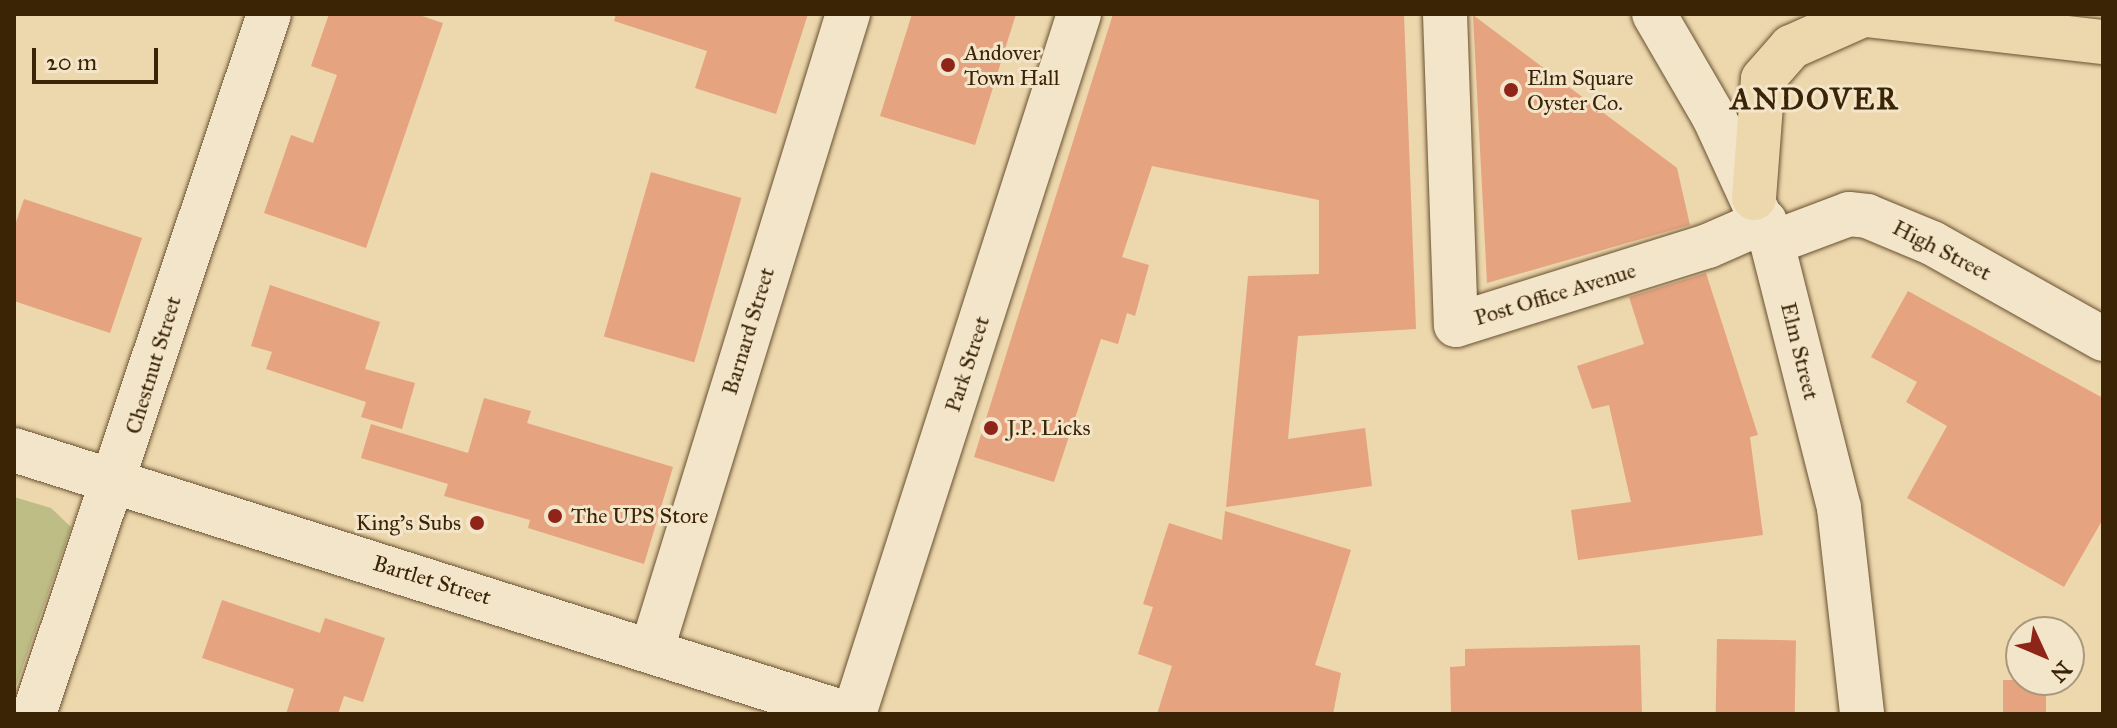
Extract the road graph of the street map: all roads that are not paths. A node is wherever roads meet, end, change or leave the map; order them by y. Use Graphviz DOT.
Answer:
graph roads {
  1 [pos="269,14"];
  2 [pos="848,14"];
  3 [pos="1079,14"];
  4 [pos="1445,14"];
  5 [pos="1654,14"];
  6 [pos="1860,14"];
  7 [pos="2103,42"];
  8 [pos="1764,221"];
  9 [pos="2103,339"];
  10 [pos="14,450"];
  11 [pos="116,485"];
  12 [pos="652,649"];
  13 [pos="34,714"];
  14 [pos="851,714"];
  15 [pos="1862,714"];
  1 -- 11 [label="street, Chestnut Street"];
  2 -- 12 [label="street, Barnard Street"];
  3 -- 14 [label="street, Park Street"];
  4 -- 8 [label="street, Post Office Avenue"];
  5 -- 8 [label="street, Elm Street"];
  6 -- 7 [label="main road"];
  6 -- 8 [label="main road"];
  8 -- 9 [label="street, High Street"];
  8 -- 15 [label="street, Elm Street"];
  10 -- 11 [label="street, Bartlet Street"];
  11 -- 12 [label="street, Bartlet Street"];
  11 -- 13 [label="street, Chestnut Street"];
  12 -- 14 [label="street, Bartlet Street"];
}
